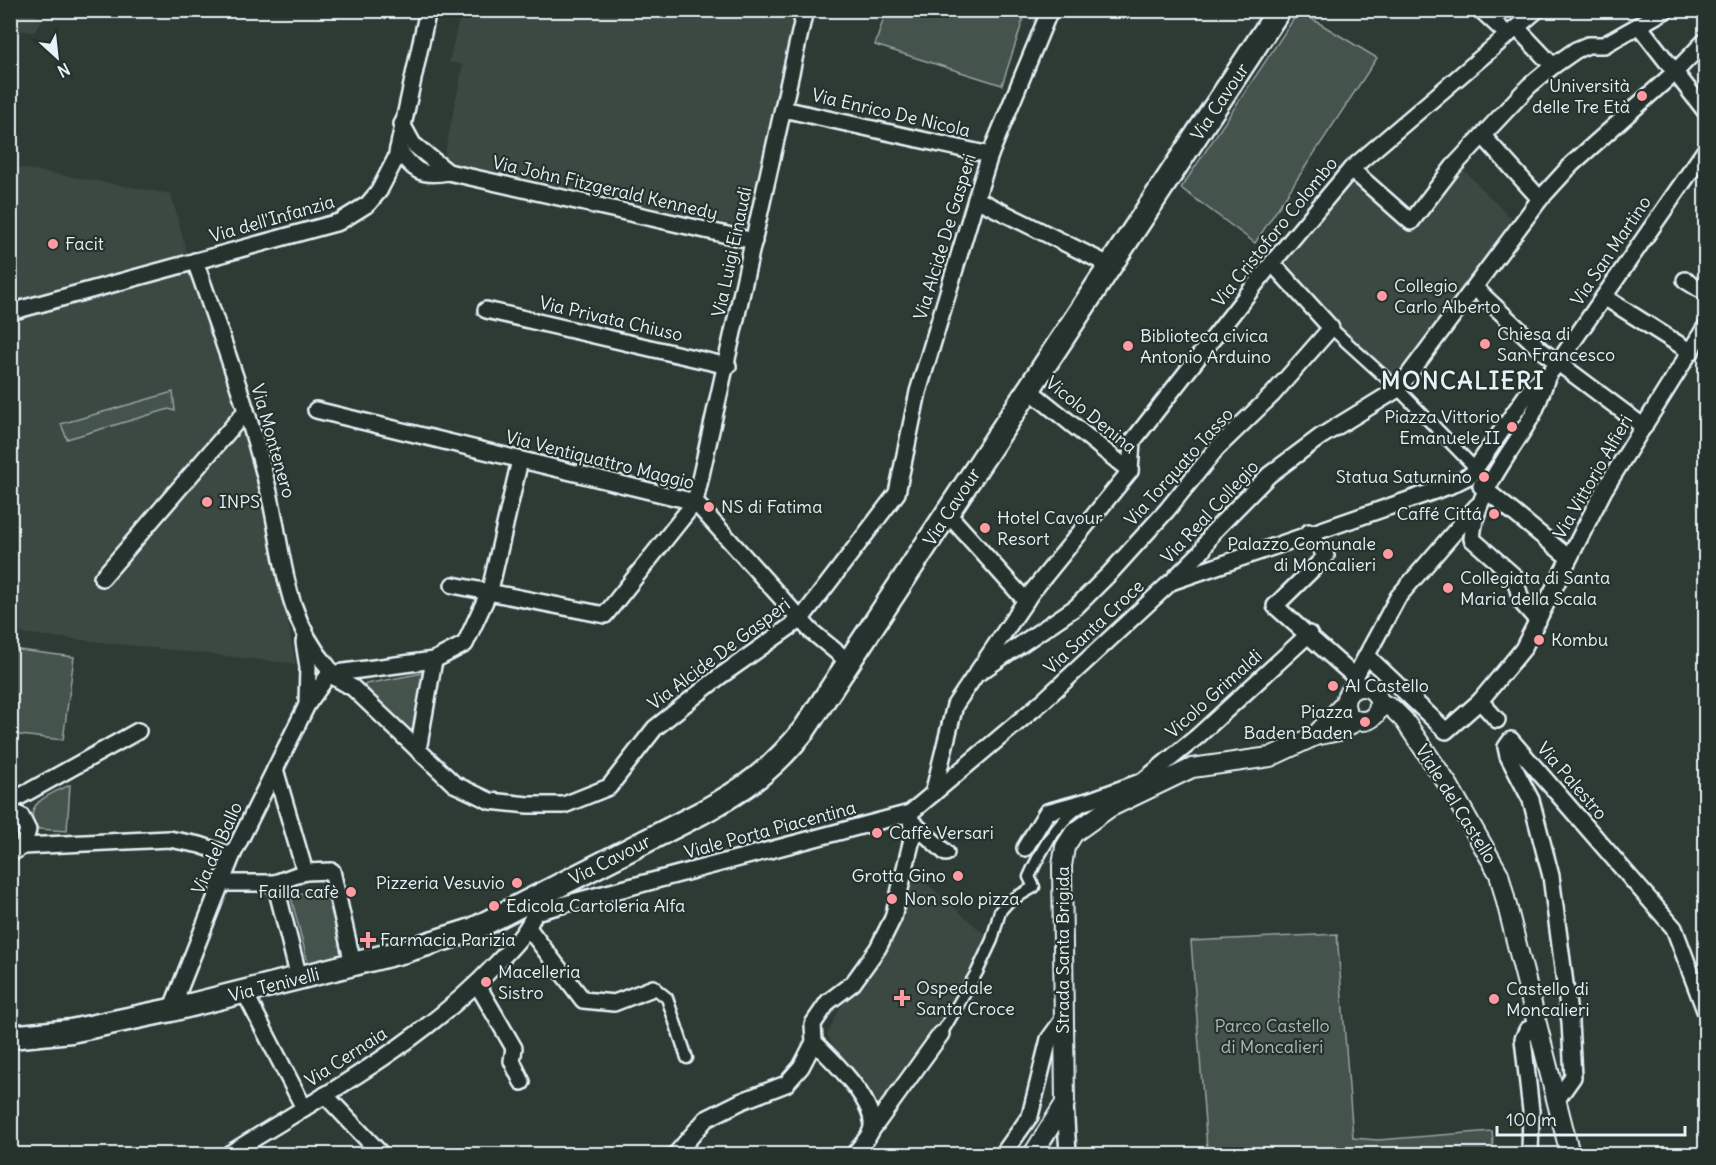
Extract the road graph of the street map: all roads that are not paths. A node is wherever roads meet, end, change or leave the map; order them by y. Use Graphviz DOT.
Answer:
graph roads {
  1 [pos="428,10"];
  2 [pos="805,10"];
  3 [pos="1050,10"];
  4 [pos="1280,10"];
  5 [pos="1481,10"];
  6 [pos="1537,10"];
  7 [pos="1666,10"];
  8 [pos="1640,27"];
  9 [pos="1512,32"];
  10 [pos="1706,40"];
  11 [pos="1554,66"];
  12 [pos="1674,73"];
  13 [pos="783,109"];
  14 [pos="1706,112"];
  15 [pos="402,124"];
  16 [pos="1484,136"];
  17 [pos="398,149"];
  18 [pos="990,155"];
  19 [pos="1703,158"];
  20 [pos="1351,169"];
  21 [pos="448,172"];
  22 [pos="976,199"];
  23 [pos="1540,199"];
  24 [pos="753,241"];
  25 [pos="195,261"];
  26 [pos="1272,263"];
  27 [pos="1111,266"];
  28 [pos="1685,280"];
  29 [pos="1475,288"];
  30 [pos="1706,293"];
  31 [pos="1604,297"];
  32 [pos="486,310"];
  33 [pos="10,312"];
  34 [pos="1705,327"];
  35 [pos="1331,328"];
  36 [pos="1691,352"];
  37 [pos="1558,363"];
  38 [pos="728,366"];
  39 [pos="1548,375"];
  40 [pos="1028,389"];
  41 [pos="1398,389"];
  42 [pos="316,410"];
  43 [pos="245,412"];
  44 [pos="1644,427"];
  45 [pos="520,460"];
  46 [pos="1130,471"];
  47 [pos="1473,472"];
  48 [pos="1484,496"];
  49 [pos="695,502"];
  50 [pos="948,514"];
  51 [pos="1310,532"];
  52 [pos="1570,556"];
  53 [pos="102,578"];
  54 [pos="1171,582"];
  55 [pos="453,585"];
  56 [pos="490,590"];
  57 [pos="1026,601"];
  58 [pos="801,619"];
  59 [pos="1539,621"];
  60 [pos="1309,634"];
  61 [pos="1368,657"];
  62 [pos="434,660"];
  63 [pos="849,662"];
  64 [pos="317,672"];
  65 [pos="976,674"];
  66 [pos="1357,682"];
  67 [pos="1480,701"];
  68 [pos="1345,703"];
  69 [pos="1370,713"];
  70 [pos="1504,730"];
  71 [pos="138,731"];
  72 [pos="1316,736"];
  73 [pos="418,750"];
  74 [pos="275,769"];
  75 [pos="1145,785"];
  76 [pos="36,789"];
  77 [pos="933,794"];
  78 [pos="1091,800"];
  79 [pos="10,802"];
  80 [pos="16,813"];
  81 [pos="912,823"];
  82 [pos="27,830"];
  83 [pos="51,844"];
  84 [pos="1025,848"];
  85 [pos="17,850"];
  86 [pos="946,854"];
  87 [pos="232,856"];
  88 [pos="305,872"];
  89 [pos="221,883"];
  90 [pos="275,883"];
  91 [pos="532,907"];
  92 [pos="529,929"];
  93 [pos="353,964"];
  94 [pos="299,978"];
  95 [pos="477,984"];
  96 [pos="655,989"];
  97 [pos="245,993"];
  98 [pos="171,1010"];
  99 [pos="1706,1013"];
  100 [pos="1062,1021"];
  101 [pos="1538,1025"];
  102 [pos="941,1034"];
  103 [pos="10,1037"];
  104 [pos="814,1041"];
  105 [pos="687,1058"];
  106 [pos="522,1082"];
  107 [pos="325,1095"];
  108 [pos="1556,1101"];
  109 [pos="1065,1103"];
  110 [pos="303,1108"];
  111 [pos="871,1131"];
  112 [pos="230,1155"];
  113 [pos="381,1155"];
  114 [pos="676,1155"];
  115 [pos="854,1155"];
  116 [pos="1003,1155"];
  117 [pos="1033,1155"];
  118 [pos="1068,1155"];
  119 [pos="1530,1155"];
  120 [pos="1570,1155"];
  1 -- 15 [label="street, Via dell'Infanzia"];
  2 -- 13 [label="street, Via Luigi Einaudi"];
  3 -- 18 [label="street, Via Alcide De Gasperi"];
  4 -- 27 [label="main road, Via Cavour"];
  5 -- 9 [label="street"];
  6 -- 9 [label="street, Via Cristoforo Colombo"];
  7 -- 8 [label="street"];
  8 -- 11 [label="street"];
  8 -- 12 [label="street"];
  9 -- 11 [label="street"];
  9 -- 20 [label="street, Via Cristoforo Colombo"];
  10 -- 12 [label="street, Via Real Collegio"];
  11 -- 16 [label="street"];
  12 -- 14 [label="street"];
  12 -- 23 [label="street, Via Real Collegio"];
  13 -- 18 [label="street, Via Enrico De Nicola"];
  13 -- 24 [label="street, Via Luigi Einaudi"];
  15 -- 17 [label="street, Via dell'Infanzia"];
  15 -- 21 [label="street, Via John Fitzgerald Kennedy"];
  16 -- 20 [label="street"];
  16 -- 23 [label="street"];
  17 -- 21 [label="street, Via John Fitzgerald Kennedy"];
  17 -- 25 [label="street, Via dell'Infanzia"];
  18 -- 22 [label="street, Via Alcide De Gasperi"];
  19 -- 31 [label="street, Via San Martino"];
  20 -- 26 [label="street, Via Cristoforo Colombo"];
  21 -- 24 [label="street, Via John Fitzgerald Kennedy"];
  22 -- 27 [label="street"];
  22 -- 58 [label="street, Via Alcide De Gasperi"];
  23 -- 29 [label="street, Via Real Collegio"];
  24 -- 38 [label="street, Via Luigi Einaudi"];
  25 -- 33 [label="street, Via dell'Infanzia"];
  25 -- 43 [label="street, Via Montenero"];
  26 -- 35 [label="street"];
  26 -- 46 [label="street, Via Cristoforo Colombo"];
  27 -- 40 [label="main road, Via Cavour"];
  28 -- 30 [label="street"];
  29 -- 37 [label="street"];
  29 -- 41 [label="street, Via Real Collegio"];
  31 -- 36 [label="street"];
  31 -- 37 [label="street, Via San Martino"];
  32 -- 38 [label="street, Via Privata Chiuso"];
  34 -- 36 [label="street, Via Vittorio Alfieri"];
  35 -- 41 [label="street"];
  35 -- 65 [label="street, Via Torquato Tasso"];
  36 -- 44 [label="street, Via Vittorio Alfieri"];
  37 -- 39 [label="street, Via San Martino"];
  37 -- 44 [label="street"];
  38 -- 49 [label="street, Via Luigi Einaudi"];
  39 -- 47 [label="street"];
  39 -- 48 [label="street"];
  40 -- 46 [label="street, Vicolo Denina"];
  40 -- 50 [label="main road, Via Cavour"];
  41 -- 47 [label="street"];
  41 -- 54 [label="street, Via Real Collegio"];
  42 -- 45 [label="street, Via Ventiquattro Maggio"];
  43 -- 53 [label="street"];
  43 -- 64 [label="street, Via Montenero"];
  44 -- 52 [label="street, Via Vittorio Alfieri"];
  45 -- 49 [label="street, Via Ventiquattro Maggio"];
  45 -- 56 [label="street"];
  46 -- 57 [label="street"];
  47 -- 48 [label="street"];
  47 -- 51 [label="street, Via Santa Croce"];
  48 -- 52 [label="street"];
  48 -- 59 [label="street"];
  48 -- 61 [label="street"];
  49 -- 56 [label="street"];
  49 -- 58 [label="street, Via Ventiquattro Maggio"];
  50 -- 57 [label="street"];
  50 -- 63 [label="main road, Via Cavour"];
  51 -- 54 [label="street, Via Santa Croce"];
  51 -- 60 [label="street"];
  52 -- 59 [label="street, Via Vittorio Alfieri"];
  54 -- 77 [label="street, Via Santa Croce"];
  55 -- 56 [label="street"];
  56 -- 62 [label="street"];
  57 -- 65 [label="street"];
  58 -- 63 [label="street, Via Ventiquattro Maggio"];
  58 -- 73 [label="street, Via Alcide De Gasperi"];
  59 -- 67 [label="street, Via Vittorio Alfieri"];
  60 -- 66 [label="street"];
  60 -- 75 [label="street, Vicolo Grimaldi"];
  61 -- 66 [label="street"];
  61 -- 67 [label="street, Via Vittorio Alfieri"];
  62 -- 64 [label="street"];
  62 -- 73 [label="street"];
  63 -- 91 [label="main road, Via Cavour"];
  64 -- 73 [label="street, Via Alcide De Gasperi"];
  64 -- 74 [label="street, Via del Ballo"];
  65 -- 77 [label="street"];
  66 -- 68 [label="street, Strada Santa Brigida"];
  66 -- 69 [label="street, Viale del Castello"];
  67 -- 70 [label="street, Via Palestro"];
  68 -- 69 [label="street"];
  68 -- 72 [label="street, Strada Santa Brigida"];
  69 -- 72 [label="street, Strada Santa Brigida"];
  69 -- 101 [label="street, Viale del Castello"];
  70 -- 99 [label="street, Via Palestro"];
  70 -- 108 [label="street, Via Palestro"];
  71 -- 76 [label="street"];
  72 -- 75 [label="street, Strada Santa Brigida"];
  74 -- 87 [label="street, Via del Ballo"];
  74 -- 88 [label="street"];
  75 -- 78 [label="street, Vicolo Grimaldi"];
  75 -- 100 [label="street, Strada Santa Brigida"];
  76 -- 79 [label="street"];
  76 -- 80 [label="street"];
  77 -- 81 [label="street, Via Santa Croce"];
  78 -- 84 [label="street, Vicolo Grimaldi"];
  78 -- 102 [label="street"];
  80 -- 82 [label="street"];
  81 -- 86 [label="street"];
  81 -- 91 [label="street, Viale Porta Piacentina"];
  81 -- 104 [label="street"];
  82 -- 83 [label="street"];
  82 -- 85 [label="street"];
  83 -- 85 [label="street"];
  83 -- 87 [label="street"];
  87 -- 89 [label="street, Via del Ballo"];
  88 -- 90 [label="street"];
  88 -- 93 [label="street"];
  89 -- 90 [label="street"];
  89 -- 98 [label="street, Via del Ballo"];
  90 -- 94 [label="street"];
  91 -- 92 [label="street, Via Cernaia"];
  91 -- 93 [label="main road, Via Tenivelli"];
  92 -- 95 [label="street, Via Cernaia"];
  92 -- 96 [label="street"];
  93 -- 94 [label="main road, Via Tenivelli"];
  94 -- 97 [label="main road, Via Tenivelli"];
  95 -- 106 [label="street"];
  95 -- 107 [label="street, Via Cernaia"];
  96 -- 105 [label="street"];
  97 -- 98 [label="main road, Via Tenivelli"];
  97 -- 110 [label="street"];
  98 -- 103 [label="main road, Via Tenivelli"];
  100 -- 109 [label="street, Strada Santa Brigida"];
  100 -- 116 [label="street"];
  101 -- 108 [label="street, Viale del Castello"];
  101 -- 119 [label="street"];
  102 -- 111 [label="street"];
  104 -- 111 [label="street"];
  104 -- 114 [label="street"];
  107 -- 110 [label="street, Via Cernaia"];
  107 -- 113 [label="street"];
  108 -- 120 [label="street, Viale del Castello"];
  109 -- 117 [label="street"];
  109 -- 118 [label="street, Strada Santa Brigida"];
  110 -- 112 [label="street, Via Cernaia"];
  111 -- 115 [label="street"];
}
